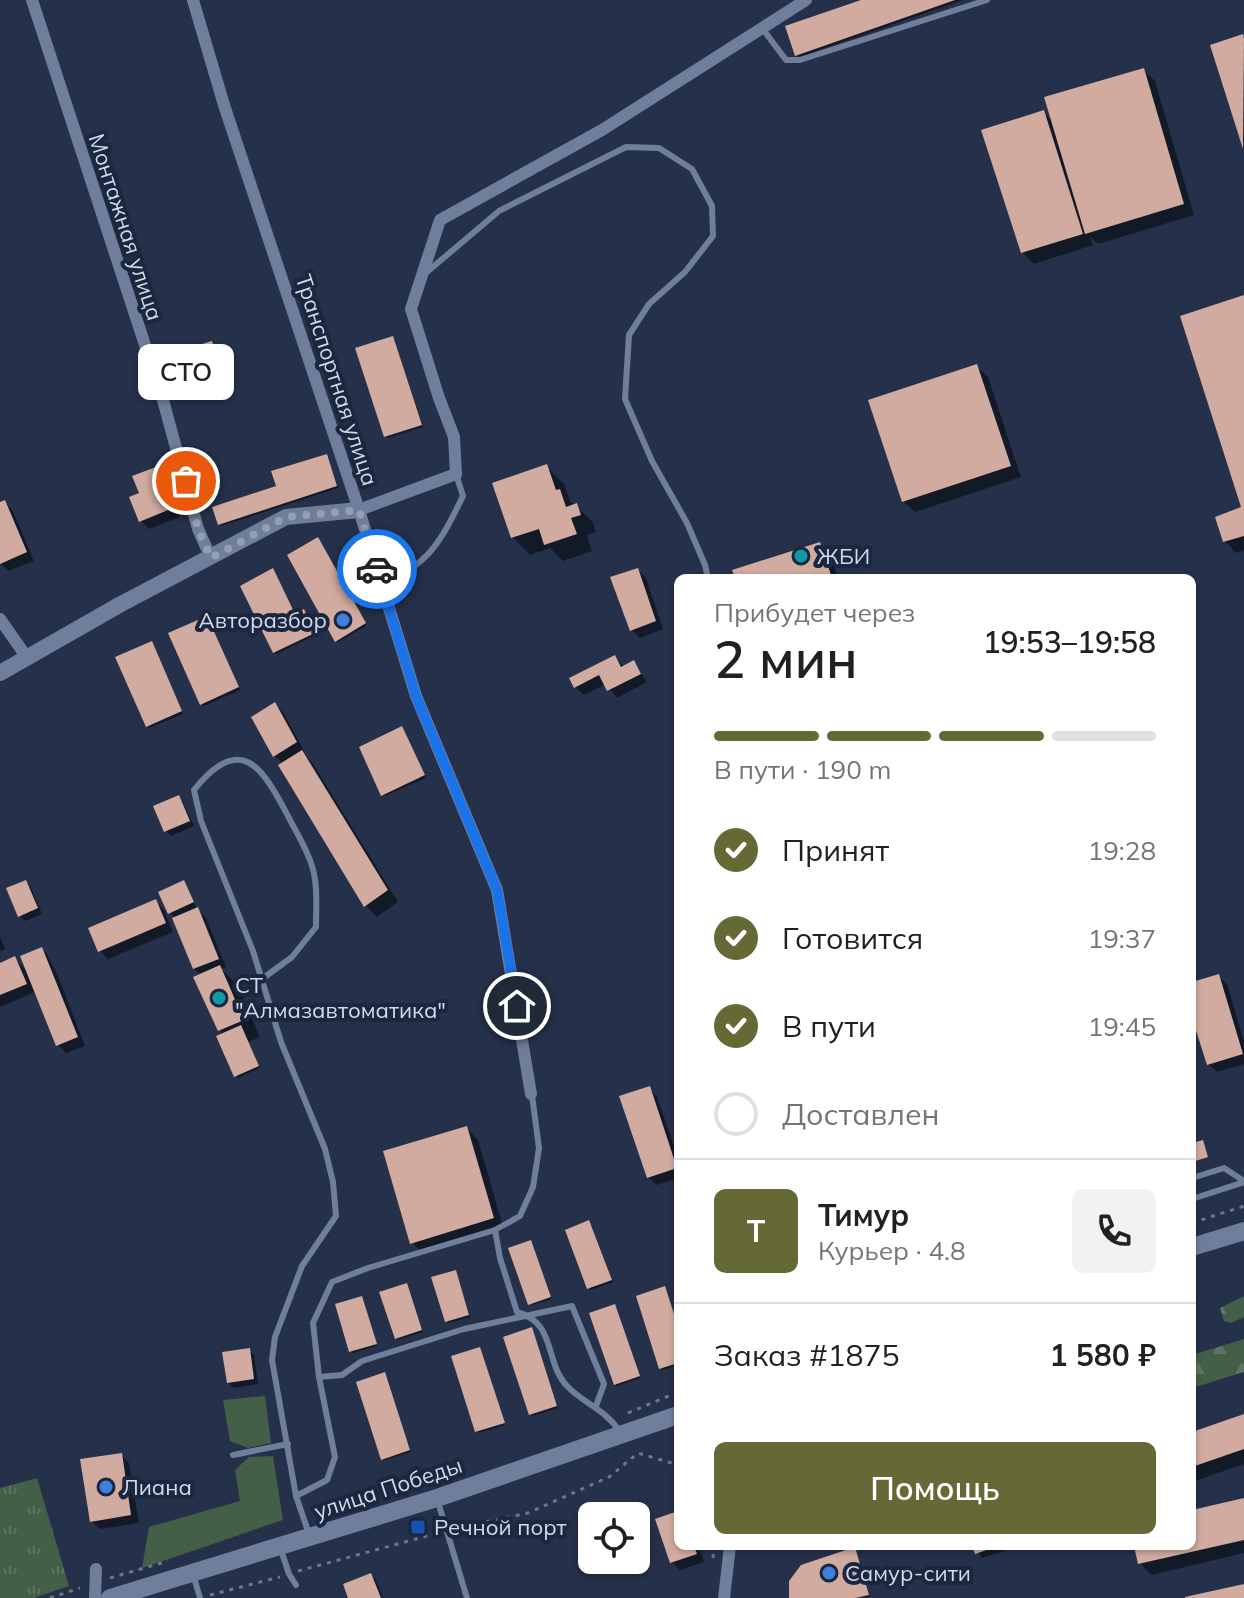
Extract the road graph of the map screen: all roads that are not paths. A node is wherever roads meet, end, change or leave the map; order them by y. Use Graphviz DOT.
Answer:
graph roads {
  1 [pos="32,0"];
  2 [pos="193,0"];
  3 [pos="815,0"];
  4 [pos="987,0"];
  5 [pos="801,3"];
  6 [pos="762,28"];
  7 [pos="421,277"];
  8 [pos="456,474"];
  9 [pos="359,510"];
  10 [pos="211,558"];
  11 [pos="707,574"];
  12 [pos="381,584"];
  13 [pos="0,619"];
  14 [pos="28,659"];
  15 [pos="0,673"];
  16 [pos="262,979"];
  17 [pos="531,1094"];
  18 [pos="1196,1177"];
  19 [pos="1244,1182"];
  20 [pos="1196,1198"];
  21 [pos="495,1230"];
  22 [pos="1244,1231"];
  23 [pos="1196,1246"];
  24 [pos="528,1315"];
  25 [pos="319,1377"];
  26 [pos="596,1406"];
  27 [pos="674,1416"];
  28 [pos="623,1435"];
  29 [pos="288,1444"];
  30 [pos="233,1455"];
  31 [pos="296,1496"];
  32 [pos="437,1498"];
  33 [pos="311,1538"];
  34 [pos="280,1546"];
  35 [pos="730,1550"];
  36 [pos="193,1572"];
  37 [pos="97,1576"];
  38 [pos="296,1585"];
  39 [pos="95,1598"];
  40 [pos="110,1598"];
  41 [pos="200,1598"];
  42 [pos="467,1598"];
  43 [pos="724,1598"];
  1 -- 10 [label="street, Монтажная улица"];
  2 -- 9 [label="street, Транспортная улица"];
  3 -- 5 [label="lane"];
  4 -- 6 [label="lane"];
  5 -- 6 [label="street"];
  6 -- 7 [label="street"];
  7 -- 8 [label="street"];
  7 -- 11 [label="lane"];
  8 -- 9 [label="street"];
  8 -- 12 [label="lane"];
  9 -- 10 [label="street"];
  9 -- 12 [label="street, Транспортная улица"];
  10 -- 14 [label="street"];
  12 -- 17 [label="street, Транспортная улица"];
  13 -- 14 [label="street"];
  14 -- 15 [label="street"];
  16 -- 16 [label="lane"];
  16 -- 29 [label="lane"];
  17 -- 21 [label="lane"];
  18 -- 19 [label="lane"];
  19 -- 20 [label="lane"];
  21 -- 24 [label="lane"];
  21 -- 25 [label="lane"];
  22 -- 23 [label="main road"];
  24 -- 25 [label="lane"];
  24 -- 26 [label="lane"];
  24 -- 26 [label="lane"];
  25 -- 31 [label="lane"];
  26 -- 28 [label="lane"];
  27 -- 28 [label="main road, улица Победы"];
  28 -- 32 [label="main road, улица Победы"];
  29 -- 30 [label="lane"];
  29 -- 31 [label="lane"];
  31 -- 33 [label="lane"];
  32 -- 33 [label="main road, улица Победы"];
  32 -- 42 [label="lane"];
  33 -- 34 [label="main road, улица Победы"];
  34 -- 36 [label="main road, улица Победы"];
  34 -- 38 [label="lane"];
  35 -- 43 [label="street"];
  36 -- 40 [label="main road, улица Победы"];
  36 -- 41 [label="lane"];
  37 -- 39 [label="street"];
}
